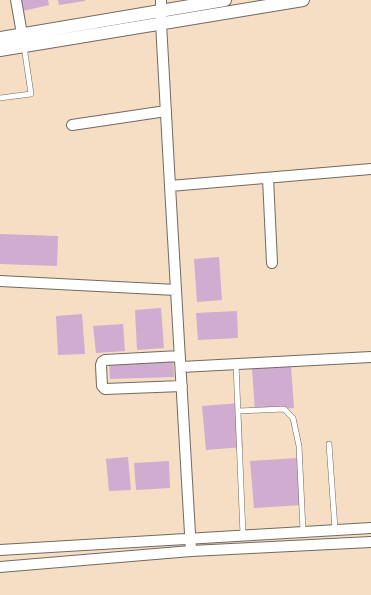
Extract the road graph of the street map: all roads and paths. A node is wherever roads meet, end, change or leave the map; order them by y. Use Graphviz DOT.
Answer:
graph roads {
  1 [pos="16,0"];
  2 [pos="225,0"];
  3 [pos="303,0"];
  4 [pos="161,5"];
  5 [pos="161,23"];
  6 [pos="0,38"];
  7 [pos="23,40"];
  8 [pos="0,50"];
  9 [pos="0,98"];
  10 [pos="166,111"];
  11 [pos="72,124"];
  12 [pos="371,169"];
  13 [pos="268,178"];
  14 [pos="170,186"];
  15 [pos="272,263"];
  16 [pos="0,282"];
  17 [pos="176,290"];
  18 [pos="180,356"];
  19 [pos="371,356"];
  20 [pos="236,364"];
  21 [pos="181,368"];
  22 [pos="182,386"];
  23 [pos="239,411"];
  24 [pos="329,444"];
  25 [pos="371,528"];
  26 [pos="335,530"];
  27 [pos="303,531"];
  28 [pos="243,535"];
  29 [pos="190,538"];
  30 [pos="371,542"];
  31 [pos="0,550"];
  32 [pos="191,551"];
  33 [pos="0,567"];
  1 -- 7 [label="street"];
  2 -- 4 [label="street"];
  3 -- 5 [label="street"];
  4 -- 5 [label="street"];
  4 -- 7 [label="street"];
  5 -- 7 [label="street"];
  5 -- 10 [label="street"];
  6 -- 7 [label="street"];
  7 -- 8 [label="street"];
  7 -- 9 [label="lane"];
  10 -- 11 [label="street"];
  10 -- 14 [label="street"];
  12 -- 13 [label="street"];
  13 -- 14 [label="street"];
  13 -- 15 [label="street"];
  14 -- 17 [label="street"];
  16 -- 17 [label="street"];
  17 -- 18 [label="street"];
  18 -- 21 [label="street"];
  18 -- 22 [label="street"];
  19 -- 20 [label="street"];
  20 -- 21 [label="street"];
  20 -- 23 [label="lane"];
  21 -- 22 [label="street"];
  22 -- 29 [label="street"];
  23 -- 27 [label="lane"];
  23 -- 28 [label="lane"];
  24 -- 26 [label="lane"];
  25 -- 26 [label="street"];
  26 -- 27 [label="street"];
  27 -- 28 [label="street"];
  28 -- 29 [label="street"];
  29 -- 31 [label="street"];
  29 -- 32 [label="street"];
  30 -- 32 [label="street"];
  32 -- 33 [label="street"];
}
